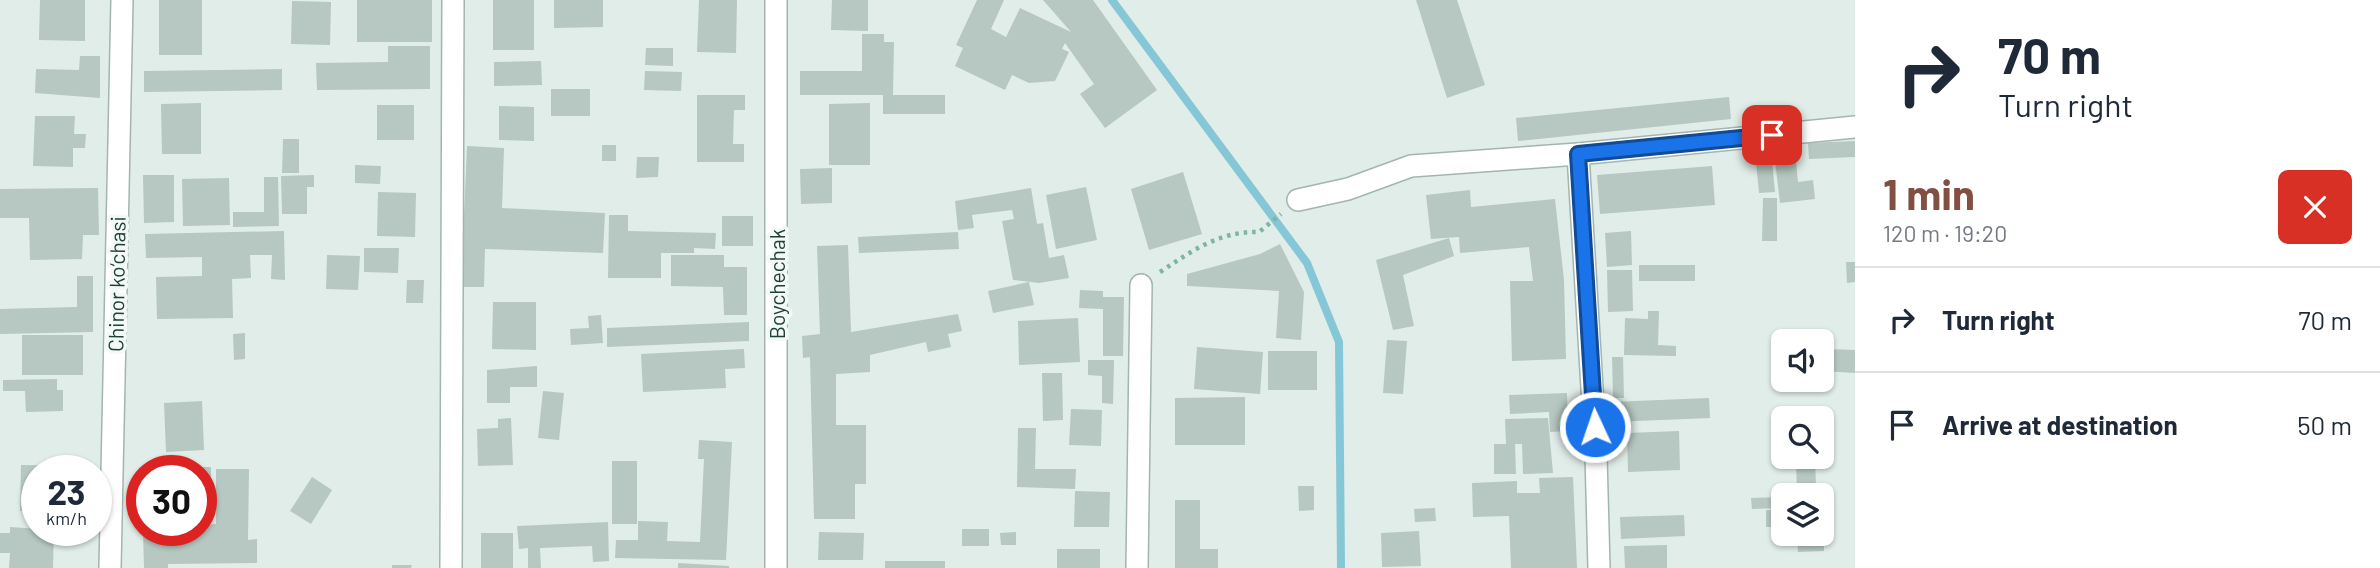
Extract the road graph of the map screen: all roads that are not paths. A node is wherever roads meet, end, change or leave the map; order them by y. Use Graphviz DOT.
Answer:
graph roads {
  1 [pos="122,0"];
  2 [pos="453,0"];
  3 [pos="776,0"];
  4 [pos="1855,127"];
  5 [pos="1578,154"];
  6 [pos="1298,200"];
  7 [pos="1141,285"];
  8 [pos="110,568"];
  9 [pos="450,568"];
  10 [pos="776,568"];
  11 [pos="1137,568"];
  12 [pos="1599,568"];
  1 -- 8 [label="street, Chinor ko‘chasi"];
  2 -- 9 [label="street"];
  3 -- 10 [label="street, Boychechak"];
  4 -- 5 [label="street"];
  5 -- 6 [label="street"];
  5 -- 12 [label="street"];
  7 -- 11 [label="street"];
}
